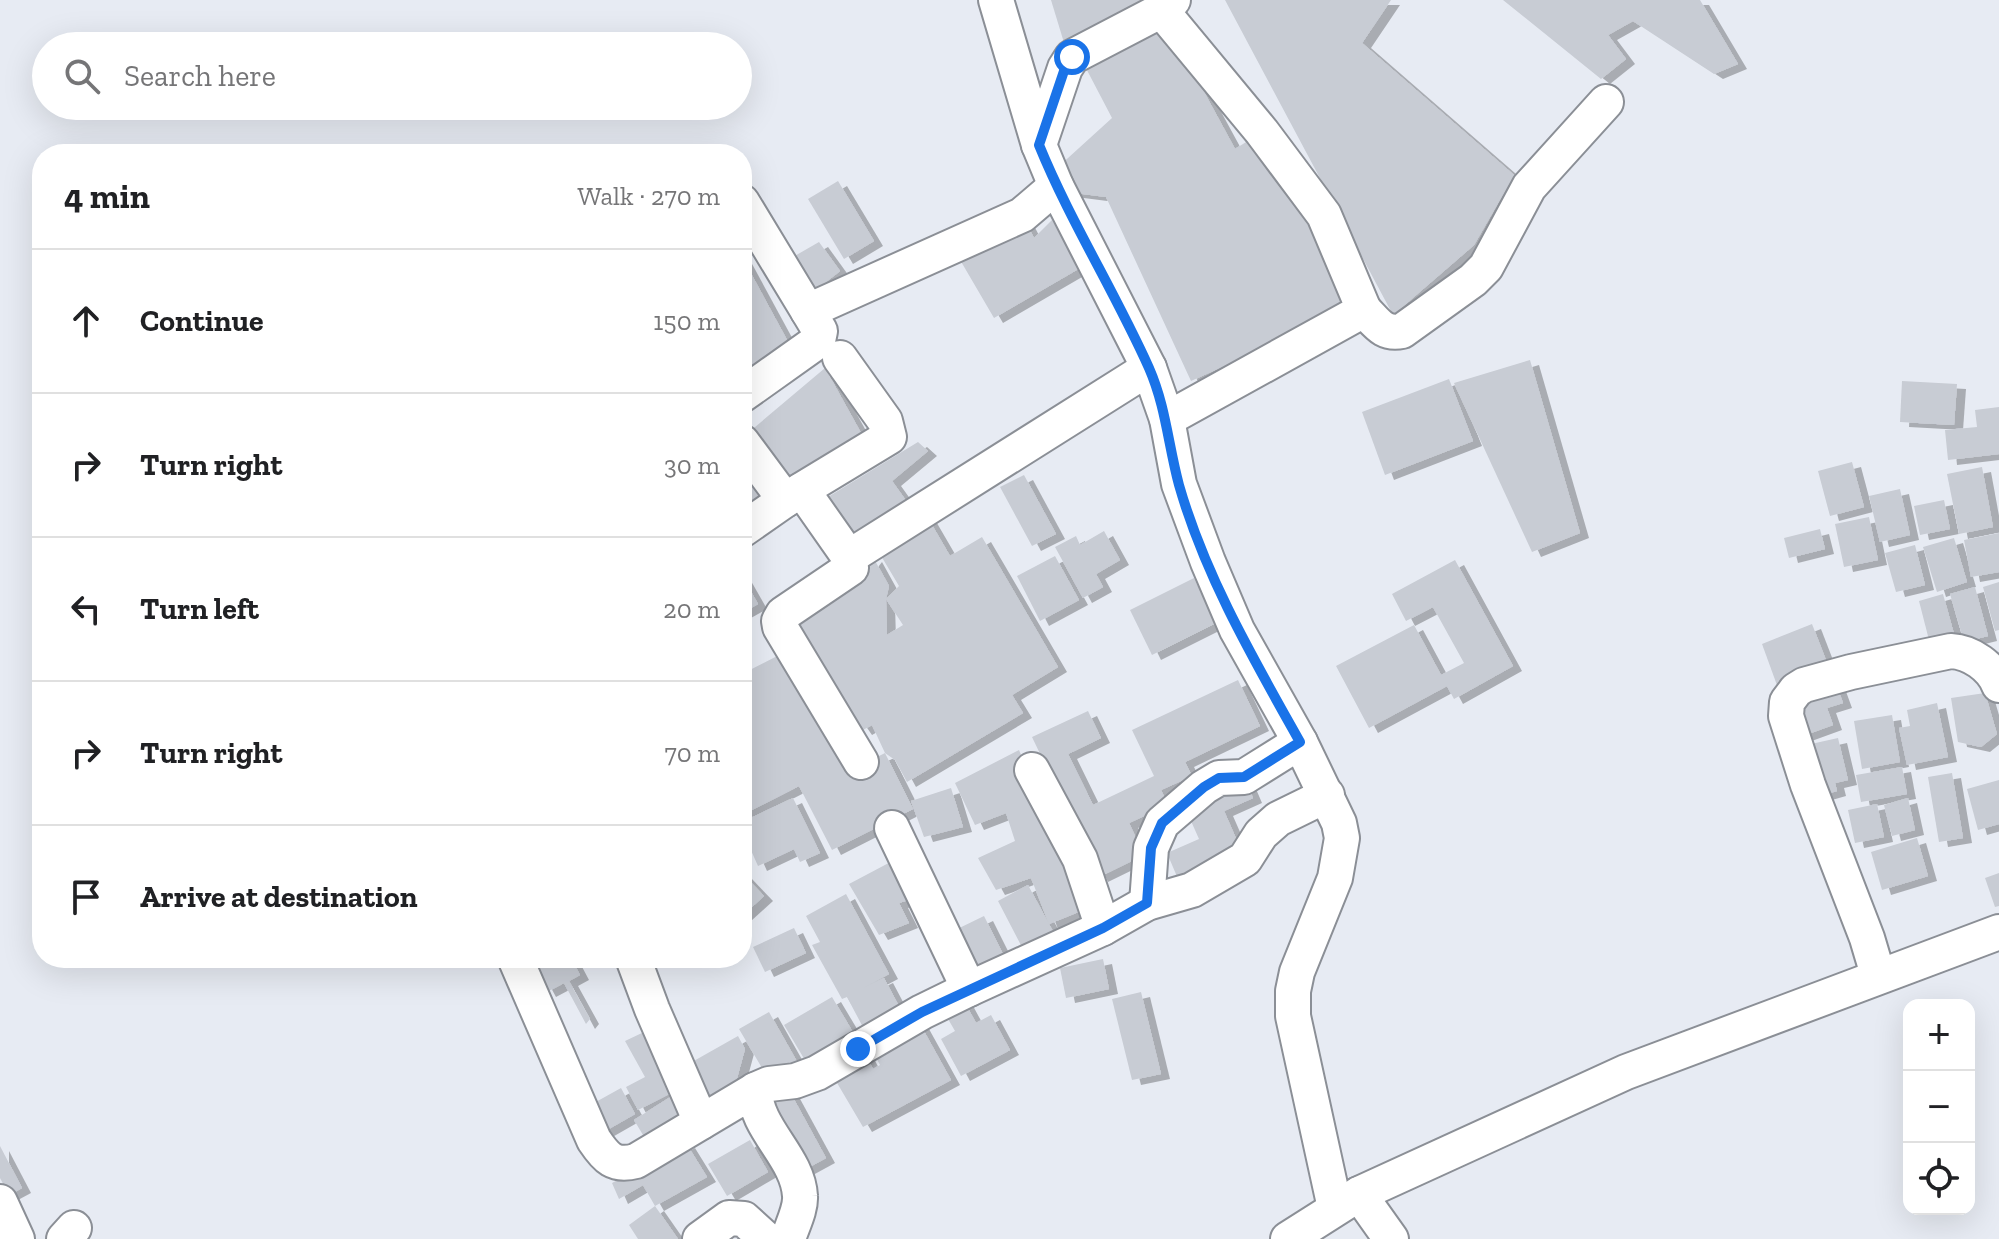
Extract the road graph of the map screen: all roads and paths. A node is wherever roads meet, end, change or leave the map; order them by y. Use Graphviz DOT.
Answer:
graph roads {
  1 [pos="996,0"];
  2 [pos="1167,5"];
  3 [pos="1606,102"];
  4 [pos="1039,145"];
  5 [pos="1056,186"];
  6 [pos="752,219"];
  7 [pos="1364,310"];
  8 [pos="808,311"];
  9 [pos="840,358"];
  10 [pos="1149,368"];
  11 [pos="752,388"];
  12 [pos="1167,419"];
  13 [pos="752,452"];
  14 [pos="794,495"];
  15 [pos="752,523"];
  16 [pos="849,557"];
  17 [pos="1999,685"];
  18 [pos="1300,742"];
  19 [pos="861,762"];
  20 [pos="1032,770"];
  21 [pos="1327,795"];
  22 [pos="892,828"];
  23 [pos="1147,903"];
  24 [pos="1103,928"];
  25 [pos="1999,932"];
  26 [pos="519,968"];
  27 [pos="637,968"];
  28 [pos="1878,975"];
  29 [pos="969,989"];
  30 [pos="755,1090"];
  31 [pos="701,1122"];
  32 [pos="1347,1201"];
  33 [pos="0,1202"];
  34 [pos="17,1239"];
  35 [pos="700,1239"];
  36 [pos="766,1239"];
  37 [pos="788,1239"];
  38 [pos="1288,1239"];
  39 [pos="1391,1239"];
  1 -- 4 [label="street"];
  2 -- 4 [label="street"];
  2 -- 7 [label="street"];
  3 -- 7 [label="street"];
  4 -- 5 [label="street"];
  5 -- 8 [label="street"];
  5 -- 10 [label="street"];
  6 -- 8 [label="street"];
  7 -- 12 [label="street"];
  8 -- 11 [label="street"];
  9 -- 14 [label="street"];
  10 -- 12 [label="street"];
  10 -- 16 [label="street"];
  12 -- 18 [label="street"];
  13 -- 14 [label="street"];
  14 -- 15 [label="street"];
  14 -- 16 [label="street"];
  16 -- 19 [label="street"];
  17 -- 28 [label="street"];
  18 -- 21 [label="street"];
  18 -- 23 [label="street"];
  20 -- 24 [label="street"];
  21 -- 23 [label="street"];
  21 -- 32 [label="street"];
  22 -- 29 [label="street"];
  23 -- 24 [label="street"];
  24 -- 29 [label="street"];
  25 -- 28 [label="street"];
  26 -- 31 [label="street"];
  27 -- 31 [label="street"];
  28 -- 32 [label="street"];
  29 -- 30 [label="street"];
  30 -- 31 [label="street"];
  30 -- 37 [label="street"];
  32 -- 38 [label="street"];
  32 -- 39 [label="street"];
  33 -- 34 [label="street"];
  35 -- 36 [label="street"];
}
